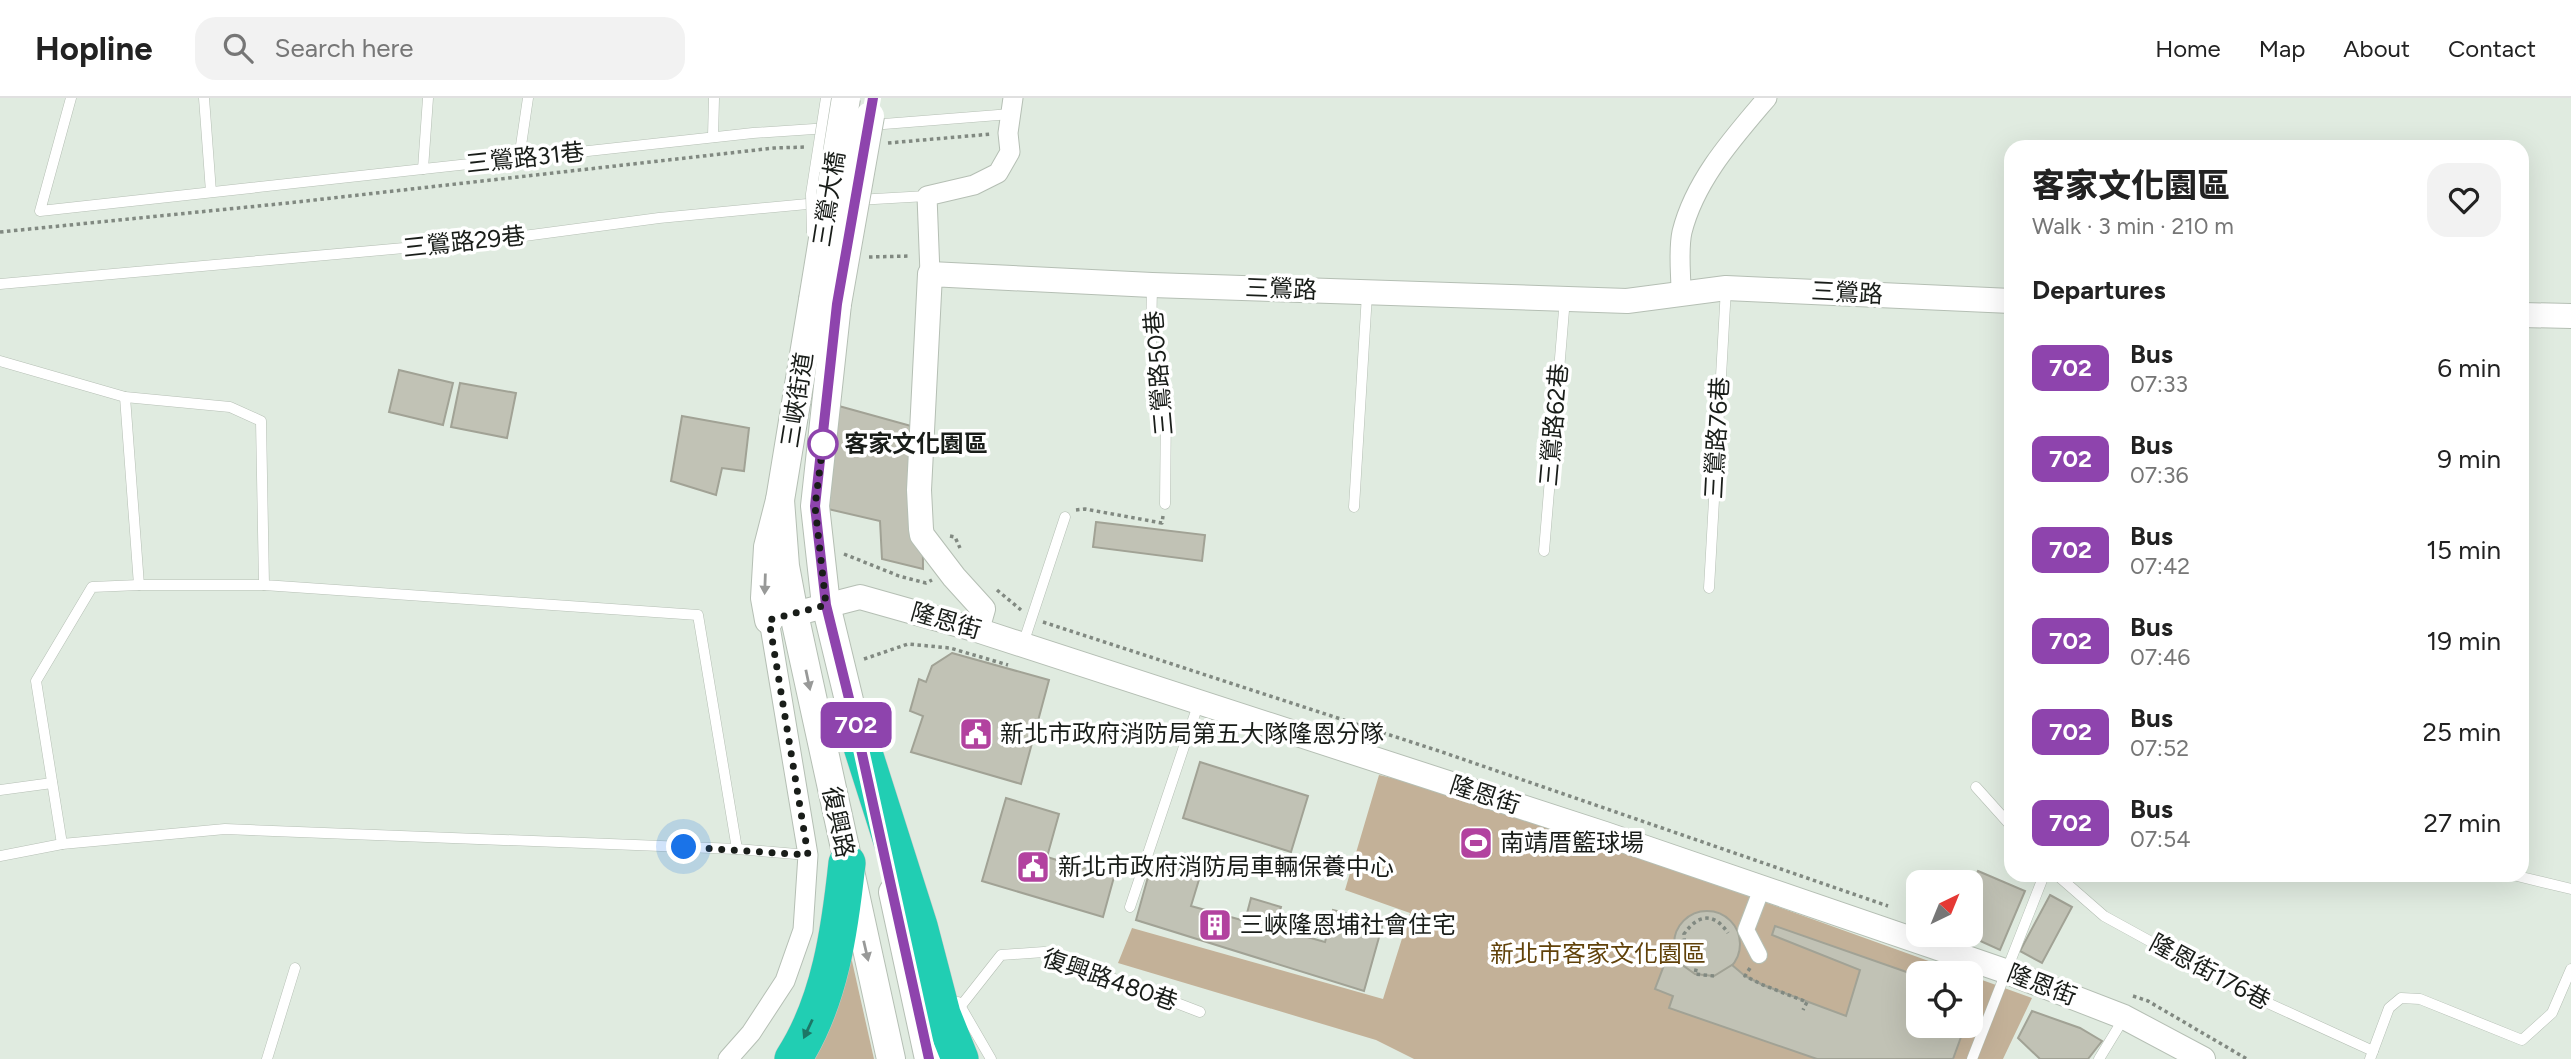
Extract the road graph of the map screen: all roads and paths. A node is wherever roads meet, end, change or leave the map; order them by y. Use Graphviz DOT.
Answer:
graph roads {
  1 [pos="72,98"];
  2 [pos="204,98"];
  3 [pos="428,98"];
  4 [pos="528,98"];
  5 [pos="715,98"];
  6 [pos="826,98"];
  7 [pos="846,98"];
  8 [pos="1767,98"];
  9 [pos="873,104"];
  10 [pos="1011,115"];
  11 [pos="713,137"];
  12 [pos="883,143"];
  13 [pos="815,146"];
  14 [pos="519,159"];
  15 [pos="422,169"];
  16 [pos="211,192"];
  17 [pos="927,196"];
  18 [pos="0,232"];
  19 [pos="869,257"];
  20 [pos="929,265"];
  21 [pos="0,284"];
  22 [pos="1152,285"];
  23 [pos="1726,288"];
  24 [pos="1367,292"];
  25 [pos="1681,292"];
  26 [pos="1565,298"];
  27 [pos="2004,301"];
  28 [pos="825,302"];
  29 [pos="2529,315"];
  30 [pos="2571,316"];
  31 [pos="0,361"];
  32 [pos="125,397"];
  33 [pos="780,500"];
  34 [pos="1165,504"];
  35 [pos="815,506"];
  36 [pos="1354,506"];
  37 [pos="1065,517"];
  38 [pos="921,529"];
  39 [pos="835,551"];
  40 [pos="1544,551"];
  41 [pos="952,556"];
  42 [pos="139,585"];
  43 [pos="264,585"];
  44 [pos="993,586"];
  45 [pos="1709,588"];
  46 [pos="826,605"];
  47 [pos="781,617"];
  48 [pos="1031,618"];
  49 [pos="977,630"];
  50 [pos="1022,644"];
  51 [pos="1199,702"];
  52 [pos="857,731"];
  53 [pos="52,783"];
  54 [pos="1976,787"];
  55 [pos="0,790"];
  56 [pos="2004,818"];
  57 [pos="62,844"];
  58 [pos="737,849"];
  59 [pos="808,855"];
  60 [pos="0,856"];
  61 [pos="847,863"];
  62 [pos="2529,879"];
  63 [pos="2041,882"];
  64 [pos="2065,882"];
  65 [pos="1762,888"];
  66 [pos="2571,889"];
  67 [pos="1130,907"];
  68 [pos="1895,909"];
  69 [pos="919,926"];
  70 [pos="1731,942"];
  71 [pos="1759,955"];
  72 [pos="295,968"];
  73 [pos="2571,969"];
  74 [pos="2005,971"];
  75 [pos="943,974"];
  76 [pos="1714,976"];
  77 [pos="955,996"];
  78 [pos="960,1007"];
  79 [pos="1803,1010"];
  80 [pos="1200,1012"];
  81 [pos="2124,1017"];
  82 [pos="2371,1055"];
  83 [pos="267,1059"];
  84 [pos="728,1059"];
  85 [pos="793,1059"];
  86 [pos="891,1059"];
  87 [pos="929,1059"];
  88 [pos="960,1059"];
  89 [pos="991,1059"];
  90 [pos="1972,1059"];
  91 [pos="2099,1059"];
  92 [pos="2203,1059"];
  1 -- 16 [label="lane, 三鶯路31巷"];
  2 -- 16 [label="lane"];
  3 -- 15 [label="lane"];
  4 -- 14 [label="lane"];
  5 -- 11 [label="lane"];
  6 -- 28 [label="lane, bridge"];
  7 -- 28 [label="main road, 三鶯大橋, bridge"];
  8 -- 25 [label="street"];
  9 -- 28 [label="main road, 三鶯大橋, bridge"];
  10 -- 11 [label="lane, 三鶯路31巷"];
  10 -- 12 [label="path"];
  10 -- 17 [label="street"];
  11 -- 14 [label="lane, 三鶯路31巷"];
  13 -- 18 [label="path"];
  14 -- 15 [label="lane, 三鶯路31巷"];
  15 -- 16 [label="lane, 三鶯路31巷"];
  17 -- 20 [label="street"];
  17 -- 21 [label="lane, 三鶯路29巷"];
  19 -- 20 [label="path"];
  20 -- 22 [label="street, 三鶯路"];
  20 -- 38 [label="street"];
  22 -- 24 [label="street, 三鶯路"];
  22 -- 34 [label="lane, 三鶯路50巷"];
  23 -- 25 [label="street, 三鶯路"];
  23 -- 27 [label="street, 三鶯路"];
  23 -- 45 [label="lane, 三鶯路76巷"];
  24 -- 26 [label="street, 三鶯路"];
  24 -- 36 [label="lane"];
  25 -- 26 [label="street, 三鶯路"];
  26 -- 40 [label="lane, 三鶯路62巷"];
  28 -- 33 [label="main road, 三峽街道"];
  28 -- 35 [label="main road, 三峽街道"];
  29 -- 30 [label="street"];
  31 -- 32 [label="lane"];
  32 -- 42 [label="lane"];
  32 -- 43 [label="lane"];
  33 -- 47 [label="main road, 復興路, one-way"];
  34 -- 37 [label="path"];
  35 -- 46 [label="main road, 復興路"];
  37 -- 48 [label="lane"];
  38 -- 41 [label="street"];
  38 -- 41 [label="path"];
  39 -- 41 [label="path"];
  41 -- 49 [label="street"];
  42 -- 43 [label="lane"];
  42 -- 53 [label="lane"];
  43 -- 58 [label="lane"];
  44 -- 48 [label="path"];
  46 -- 47 [label="street, 隆恩街"];
  46 -- 49 [label="street, 隆恩街"];
  46 -- 52 [label="main road, 復興路"];
  47 -- 59 [label="street"];
  47 -- 61 [label="main road, 復興路, one-way"];
  48 -- 50 [label="lane"];
  48 -- 68 [label="path"];
  49 -- 50 [label="street, 隆恩街"];
  50 -- 51 [label="street, 隆恩街"];
  51 -- 65 [label="street, 隆恩街"];
  51 -- 67 [label="lane"];
  52 -- 69 [label="highway"];
  52 -- 87 [label="main road, 復興路"];
  53 -- 55 [label="lane"];
  53 -- 57 [label="lane"];
  54 -- 56 [label="lane"];
  57 -- 58 [label="lane"];
  57 -- 60 [label="lane"];
  58 -- 59 [label="lane"];
  59 -- 84 [label="street"];
  61 -- 85 [label="highway, one-way"];
  61 -- 86 [label="main road, 復興路, one-way"];
  62 -- 66 [label="lane"];
  63 -- 74 [label="lane"];
  64 -- 82 [label="lane, 隆恩街176巷"];
  65 -- 71 [label="street"];
  65 -- 74 [label="street, 隆恩街"];
  69 -- 75 [label="lane"];
  69 -- 88 [label="highway"];
  70 -- 76 [label="path"];
  71 -- 79 [label="path"];
  72 -- 83 [label="lane"];
  73 -- 82 [label="lane, 隆恩街176巷"];
  74 -- 81 [label="street, 隆恩街"];
  74 -- 90 [label="lane"];
  77 -- 78 [label="lane"];
  78 -- 80 [label="lane, 復興路480巷"];
  78 -- 89 [label="lane"];
  81 -- 91 [label="lane"];
  81 -- 92 [label="street, 隆恩街"];
}
